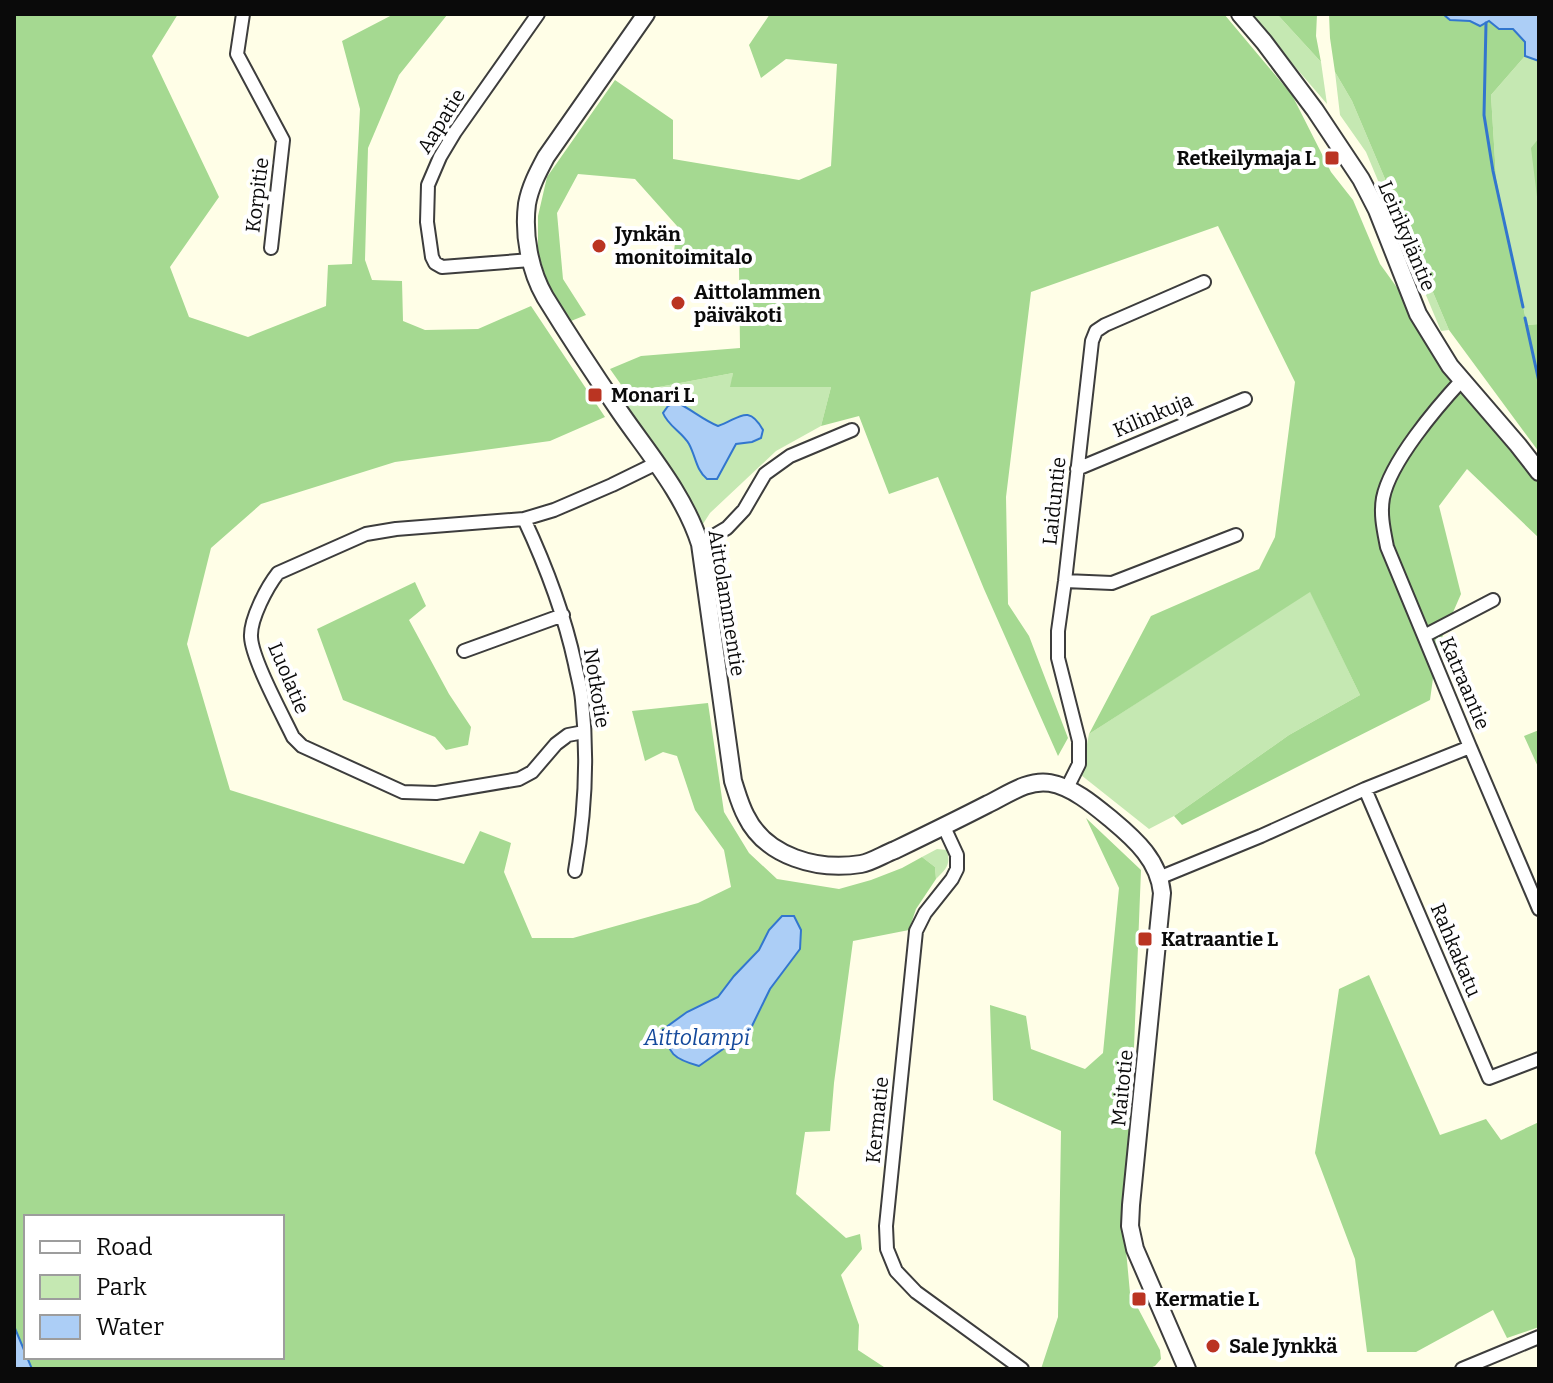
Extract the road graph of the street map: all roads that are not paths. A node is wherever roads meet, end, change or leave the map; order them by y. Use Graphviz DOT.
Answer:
graph roads {
  1 [pos="243,14"];
  2 [pos="538,14"];
  3 [pos="646,14"];
  4 [pos="1240,14"];
  5 [pos="271,248"];
  6 [pos="531,260"];
  7 [pos="1204,282"];
  8 [pos="1462,380"];
  9 [pos="1245,399"];
  10 [pos="852,430"];
  11 [pos="657,463"];
  12 [pos="1077,469"];
  13 [pos="1539,472"];
  14 [pos="524,519"];
  15 [pos="1236,535"];
  16 [pos="700,544"];
  17 [pos="1065,581"];
  18 [pos="1493,600"];
  19 [pos="563,615"];
  20 [pos="1424,636"];
  21 [pos="464,651"];
  22 [pos="584,732"];
  23 [pos="1470,747"];
  24 [pos="1067,788"];
  25 [pos="1365,789"];
  26 [pos="944,827"];
  27 [pos="575,871"];
  28 [pos="1161,877"];
  29 [pos="1539,909"];
  30 [pos="1539,1059"];
  31 [pos="1539,1337"];
  32 [pos="1022,1369"];
  33 [pos="1187,1369"];
  34 [pos="1462,1369"];
  1 -- 5 [label="street, Korpitie"];
  2 -- 6 [label="street, Aapatie"];
  3 -- 6 [label="street, Aittolammentie"];
  4 -- 8 [label="street, Leirikyläntie"];
  6 -- 11 [label="street, Aittolammentie"];
  7 -- 12 [label="street, Laiduntie"];
  8 -- 13 [label="street, Leirikyläntie"];
  8 -- 20 [label="street, Katraantie"];
  9 -- 12 [label="street, Kilinkuja"];
  10 -- 16 [label="street"];
  11 -- 14 [label="street, Luolatie"];
  11 -- 16 [label="street, Aittolammentie"];
  12 -- 17 [label="street, Laiduntie"];
  14 -- 19 [label="street, Notkotie"];
  14 -- 22 [label="street, Luolatie"];
  15 -- 17 [label="street"];
  16 -- 26 [label="street, Aittolammentie"];
  17 -- 24 [label="street, Laiduntie"];
  18 -- 20 [label="street"];
  19 -- 21 [label="street"];
  19 -- 22 [label="street, Notkotie"];
  20 -- 23 [label="street, Katraantie"];
  22 -- 27 [label="street, Notkotie"];
  23 -- 25 [label="street, Katraantie"];
  23 -- 29 [label="street"];
  24 -- 26 [label="street, Aittolammentie"];
  24 -- 28 [label="street"];
  25 -- 28 [label="street, Katraantie"];
  25 -- 30 [label="street, Rahkakatu"];
  26 -- 32 [label="street, Kermatie"];
  28 -- 33 [label="street, Maitotie"];
  31 -- 34 [label="street"];
}
